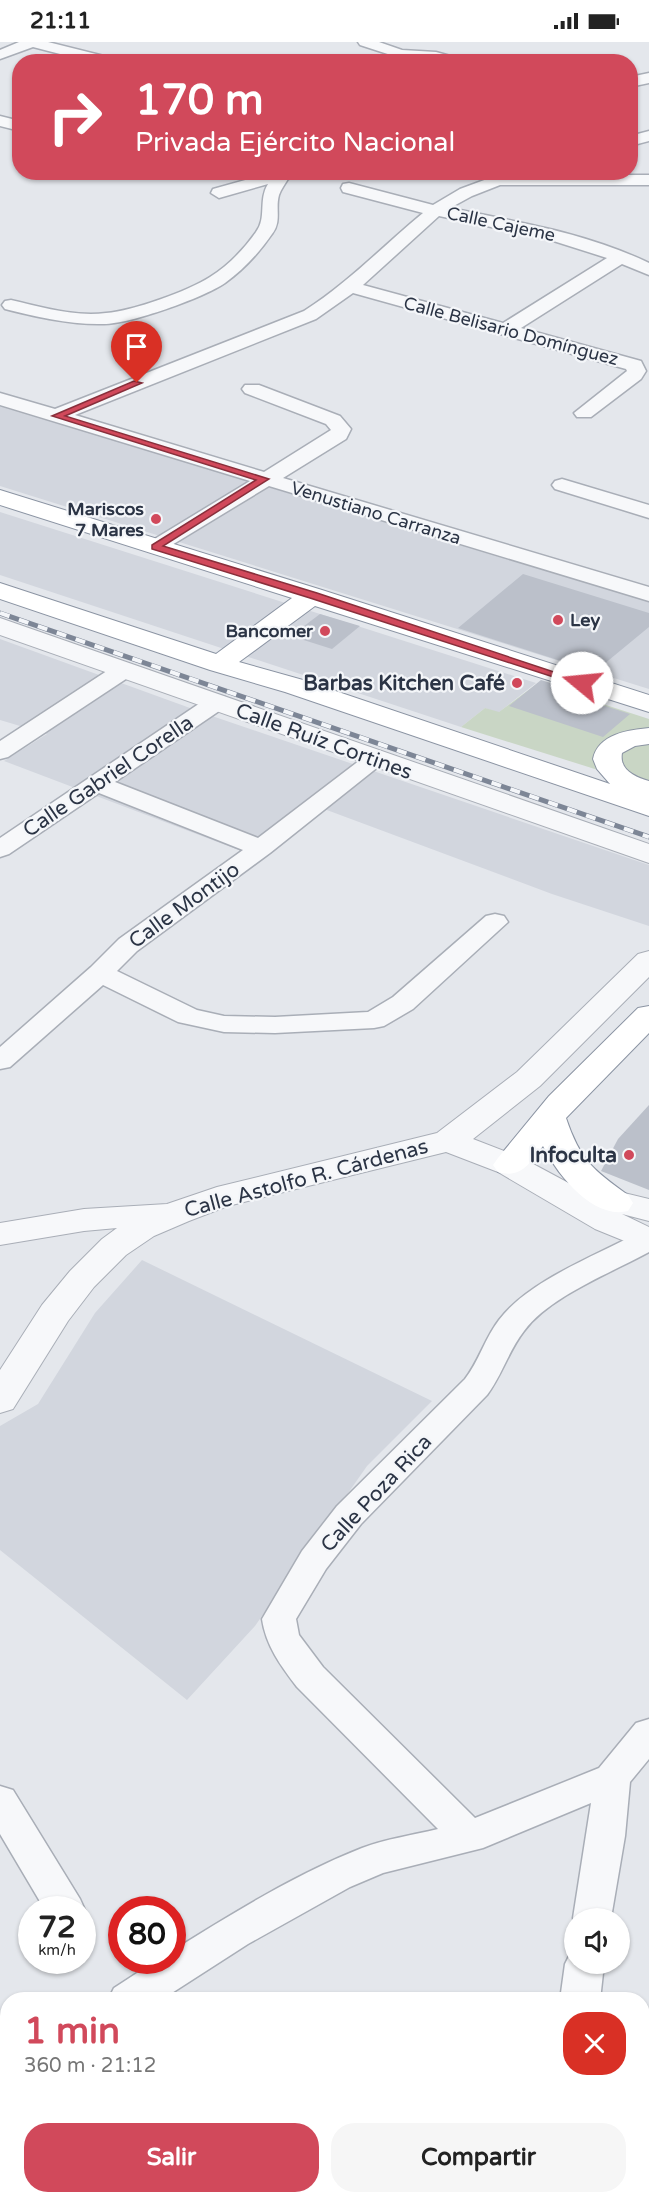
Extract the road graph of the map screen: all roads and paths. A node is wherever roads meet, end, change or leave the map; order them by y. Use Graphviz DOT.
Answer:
graph roads {
  1 [pos="31,42"];
  2 [pos="365,42"];
  3 [pos="79,54"];
  4 [pos="400,54"];
  5 [pos="0,55"];
  6 [pos="264,180"];
  7 [pos="282,180"];
  8 [pos="485,180"];
  9 [pos="499,180"];
  10 [pos="534,180"];
  11 [pos="490,183"];
  12 [pos="349,188"];
  13 [pos="219,193"];
  14 [pos="435,210"];
  15 [pos="622,256"];
  16 [pos="649,270"];
  17 [pos="351,287"];
  18 [pos="11,305"];
  19 [pos="507,329"];
  20 [pos="252,389"];
  21 [pos="0,399"];
  22 [pos="584,413"];
  23 [pos="56,416"];
  24 [pos="264,479"];
  25 [pos="562,485"];
  26 [pos="0,497"];
  27 [pos="649,512"];
  28 [pos="155,547"];
  29 [pos="0,591"];
  30 [pos="649,594"];
  31 [pos="313,595"];
  32 [pos="0,626"];
  33 [pos="219,664"];
  34 [pos="124,670"];
  35 [pos="294,686"];
  36 [pos="217,702"];
  37 [pos="649,704"];
  38 [pos="649,736"];
  39 [pos="0,752"];
  40 [pos="376,759"];
  41 [pos="96,783"];
  42 [pos="637,786"];
  43 [pos="649,807"];
  44 [pos="649,827"];
  45 [pos="261,848"];
  46 [pos="0,849"];
  47 [pos="649,854"];
  48 [pos="495,922"];
  49 [pos="649,960"];
  50 [pos="100,973"];
  51 [pos="649,1015"];
  52 [pos="0,1060"];
  53 [pos="555,1110"];
  54 [pos="448,1141"];
  55 [pos="510,1165"];
  56 [pos="548,1185"];
  57 [pos="616,1203"];
  58 [pos="649,1210"];
  59 [pos="177,1213"];
  60 [pos="0,1234"];
  61 [pos="649,1240"];
  62 [pos="0,1400"];
  63 [pos="649,1733"];
  64 [pos="612,1778"];
  65 [pos="0,1801"];
  66 [pos="470,1837"];
  67 [pos="58,1896"];
  68 [pos="594,1908"];
  69 [pos="584,1974"];
  70 [pos="141,1992"];
  71 [pos="581,1992"];
  1 -- 3 [label="street"];
  1 -- 5 [label="street"];
  2 -- 4 [label="street"];
  6 -- 13 [label="street"];
  7 -- 18 [label="street"];
  8 -- 11 [label="street"];
  9 -- 11 [label="street"];
  10 -- 11 [label="street"];
  11 -- 14 [label="street"];
  12 -- 14 [label="street, Calle Cajeme"];
  14 -- 15 [label="street, Calle Cajeme"];
  14 -- 17 [label="street"];
  15 -- 16 [label="street, Calle Cajeme"];
  15 -- 19 [label="street"];
  17 -- 19 [label="street, Calle Belisario Domínguez"];
  17 -- 23 [label="street"];
  19 -- 22 [label="street, Calle Belisario Domínguez"];
  20 -- 24 [label="street"];
  21 -- 23 [label="street, Venustiano Carranza"];
  23 -- 24 [label="street, Venustiano Carranza"];
  24 -- 28 [label="street"];
  24 -- 30 [label="street, Venustiano Carranza"];
  25 -- 27 [label="street"];
  26 -- 28 [label="highway"];
  28 -- 31 [label="highway"];
  29 -- 33 [label="highway"];
  31 -- 33 [label="highway"];
  31 -- 37 [label="highway"];
  32 -- 34 [label="street, Calle Ruíz Cortines"];
  33 -- 35 [label="highway"];
  34 -- 36 [label="street, Calle Ruíz Cortines"];
  34 -- 39 [label="street"];
  35 -- 43 [label="highway"];
  35 -- 44 [label="highway"];
  36 -- 40 [label="street, Calle Ruíz Cortines"];
  36 -- 41 [label="street, Calle Gabriel Corella"];
  38 -- 42 [label="highway"];
  40 -- 45 [label="street, Calle Montijo"];
  40 -- 47 [label="street, Calle Ruíz Cortines"];
  41 -- 45 [label="street"];
  41 -- 46 [label="street, Calle Gabriel Corella"];
  45 -- 50 [label="street, Calle Montijo"];
  48 -- 50 [label="street"];
  49 -- 54 [label="street, Calle Astolfo R. Cárdenas"];
  50 -- 52 [label="street, Calle Montijo"];
  51 -- 53 [label="highway"];
  53 -- 55 [label="highway"];
  53 -- 57 [label="highway"];
  54 -- 55 [label="street, Calle Astolfo R. Cárdenas"];
  54 -- 59 [label="street, Calle Astolfo R. Cárdenas"];
  55 -- 56 [label="street, Calle Astolfo R. Cárdenas"];
  56 -- 57 [label="street, Calle Astolfo R. Cárdenas"];
  56 -- 61 [label="street, Calle Astolfo R. Cárdenas"];
  57 -- 58 [label="street, Calle Astolfo R. Cárdenas"];
  59 -- 60 [label="street"];
  59 -- 62 [label="street, Calle Astolfo R. Cárdenas"];
  61 -- 66 [label="street, Calle Poza Rica"];
  63 -- 64 [label="street"];
  64 -- 66 [label="street"];
  64 -- 68 [label="street"];
  65 -- 67 [label="street"];
  66 -- 70 [label="street"];
  69 -- 71 [label="street"];
}
